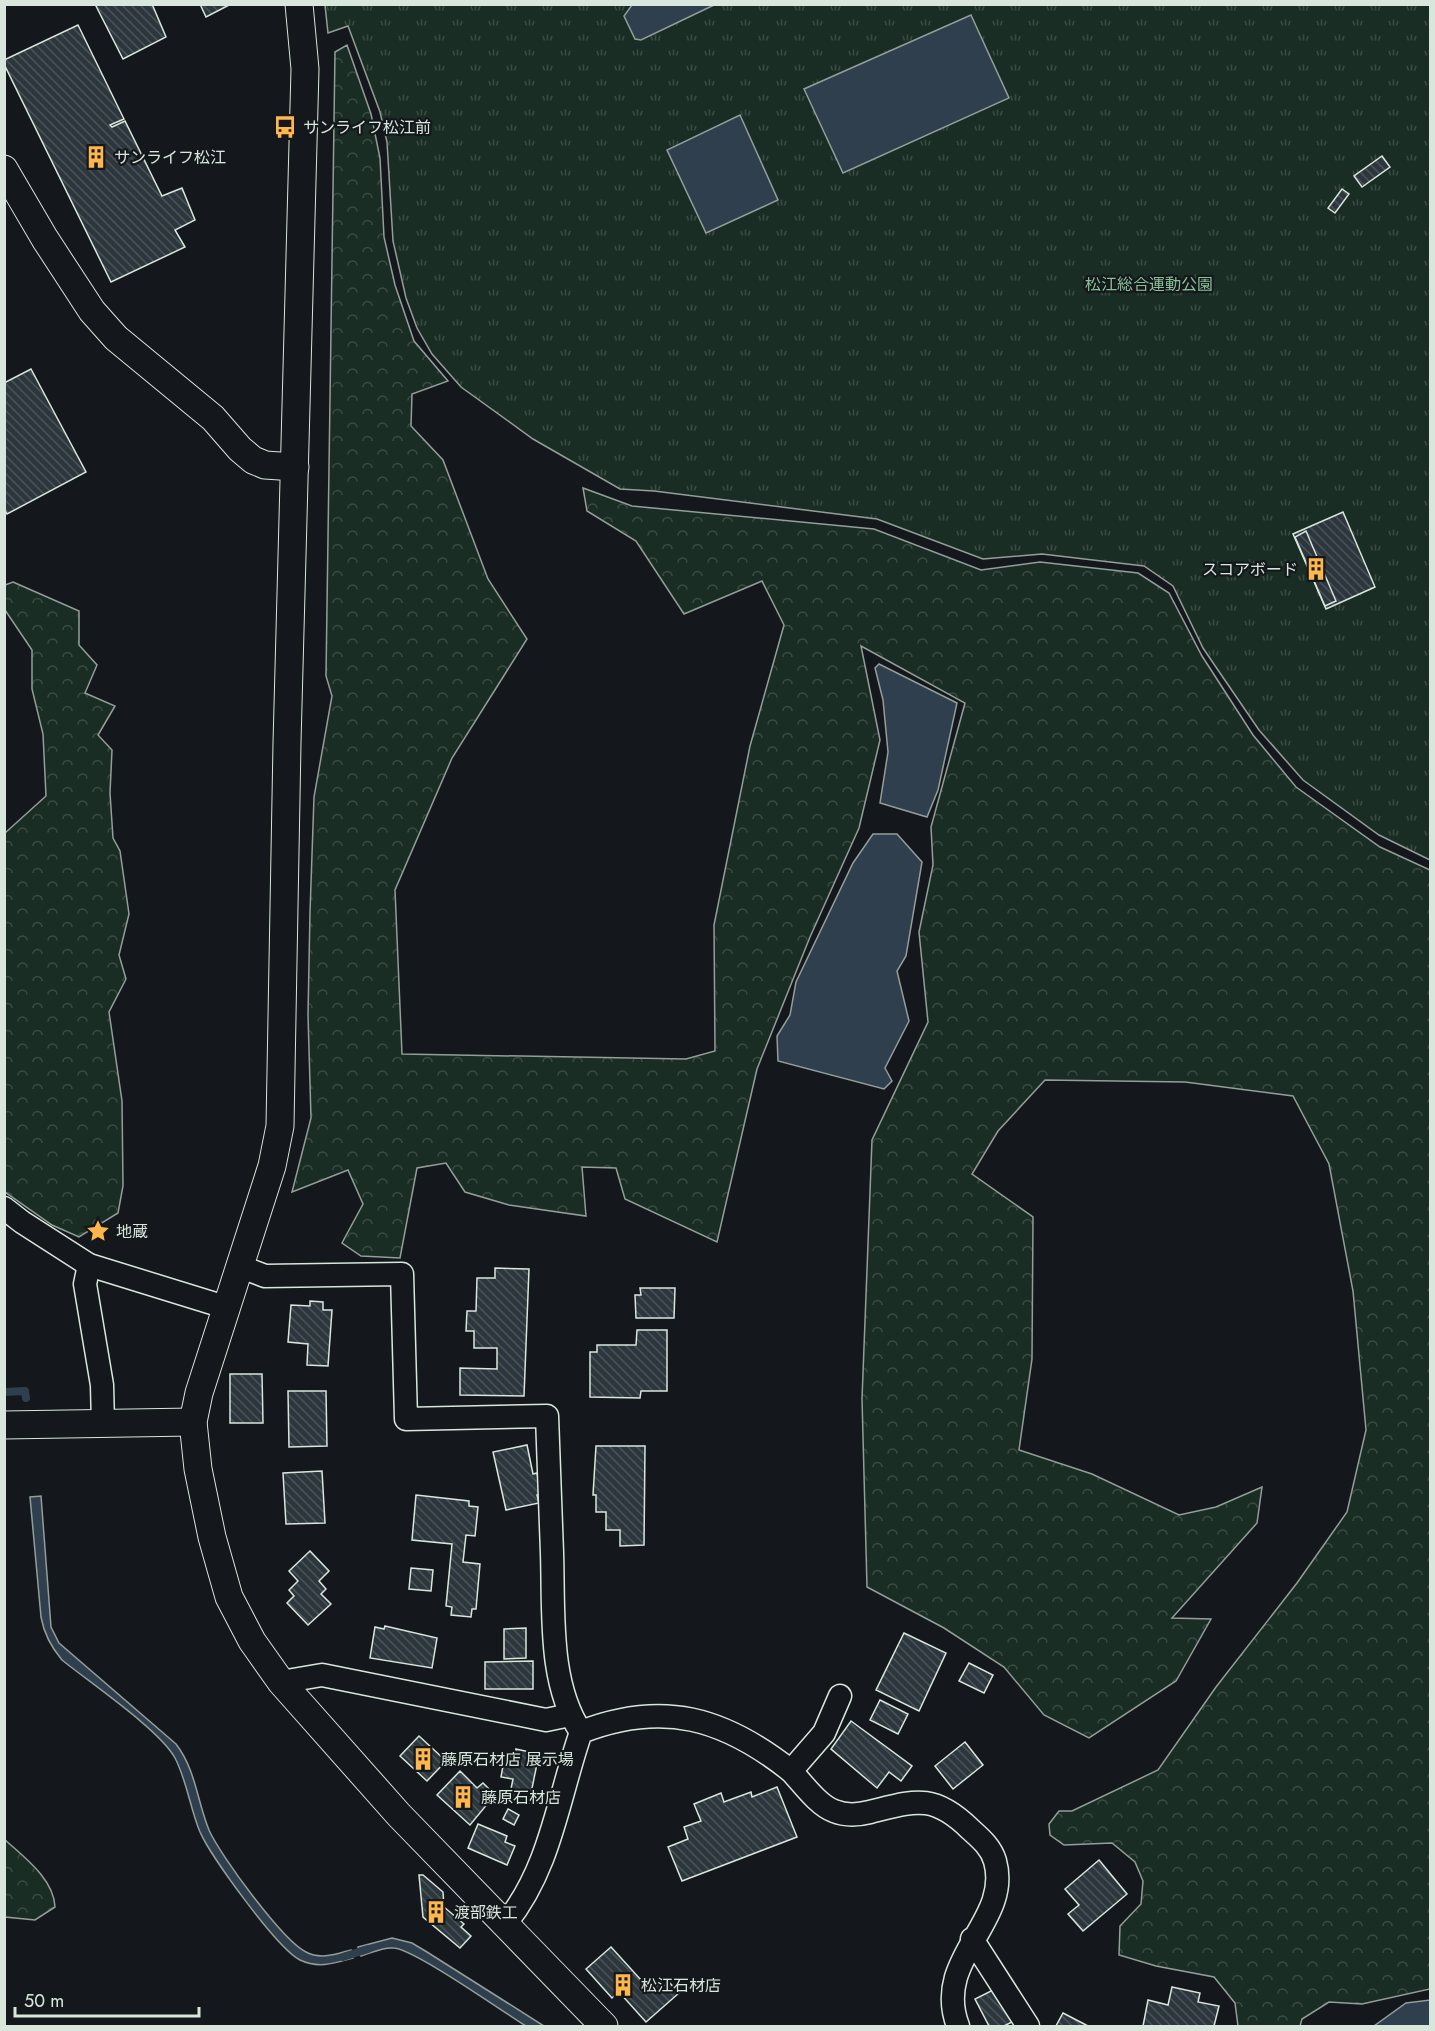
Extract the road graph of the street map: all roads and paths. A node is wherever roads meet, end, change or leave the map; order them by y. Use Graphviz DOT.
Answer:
graph roads {
  1 [pos="299,4"];
  2 [pos="4,169"];
  3 [pos="295,467"];
  4 [pos="4,1208"];
  5 [pos="89,1265"];
  6 [pos="239,1266"];
  7 [pos="225,1307"];
  8 [pos="193,1422"];
  9 [pos="103,1424"];
  10 [pos="4,1425"];
  11 [pos="281,1682"];
  12 [pos="840,1696"];
  13 [pos="575,1723"];
  14 [pos="791,1771"];
  15 [pos="506,1923"];
  16 [pos="972,1939"];
  17 [pos="604,2026"];
  18 [pos="957,2026"];
  19 [pos="1028,2026"];
  1 -- 3 [label="street"];
  2 -- 3 [label="street"];
  3 -- 6 [label="street"];
  4 -- 5 [label="street"];
  5 -- 7 [label="street"];
  5 -- 9 [label="street"];
  6 -- 7 [label="street"];
  6 -- 13 [label="street"];
  7 -- 8 [label="street"];
  8 -- 9 [label="street"];
  8 -- 11 [label="street"];
  9 -- 10 [label="street"];
  11 -- 13 [label="street"];
  11 -- 15 [label="street"];
  12 -- 14 [label="street"];
  13 -- 14 [label="street"];
  13 -- 15 [label="street"];
  14 -- 16 [label="street"];
  15 -- 17 [label="street"];
  16 -- 18 [label="street"];
  16 -- 19 [label="street"];
}
